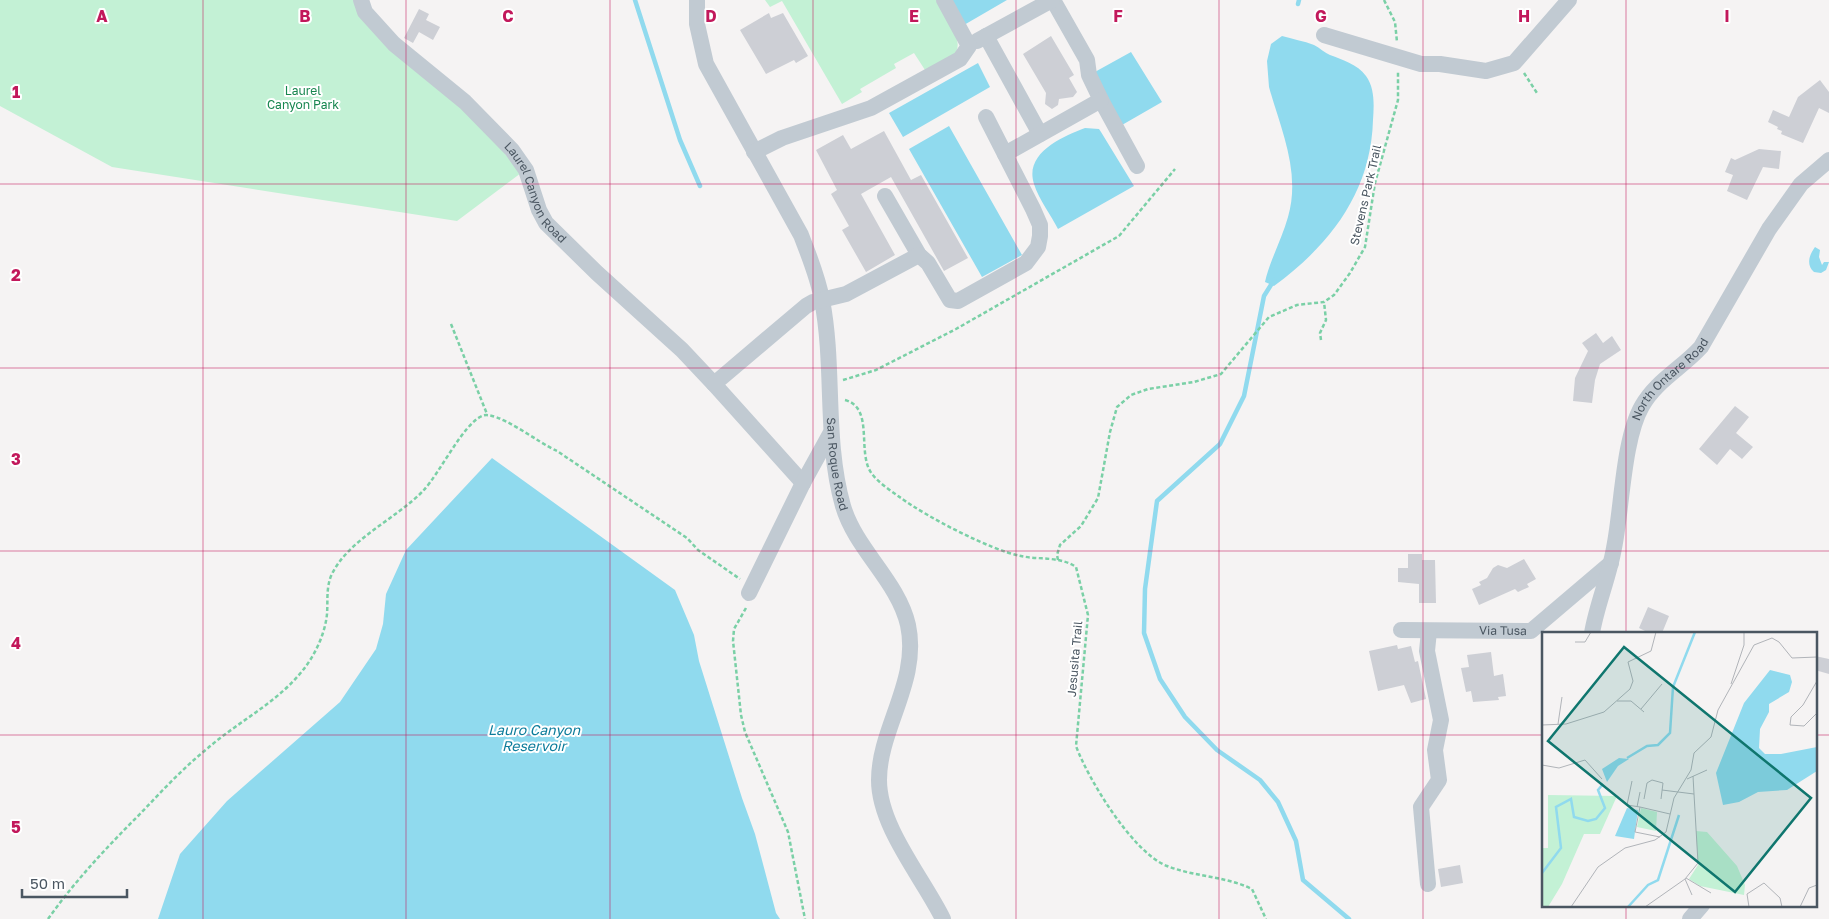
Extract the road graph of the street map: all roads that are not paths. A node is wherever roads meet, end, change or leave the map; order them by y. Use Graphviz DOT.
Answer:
graph roads {
  1 [pos="361,0"];
  2 [pos="697,0"];
  3 [pos="944,0"];
  4 [pos="1053,0"];
  5 [pos="1569,0"];
  6 [pos="986,36"];
  7 [pos="1324,36"];
  8 [pos="969,46"];
  9 [pos="1100,100"];
  10 [pos="986,117"];
  11 [pos="1040,134"];
  12 [pos="754,152"];
  13 [pos="1005,154"];
  14 [pos="1829,160"];
  15 [pos="1137,166"];
  16 [pos="885,196"];
  17 [pos="919,255"];
  18 [pos="822,300"];
  19 [pos="714,384"];
  20 [pos="830,434"];
  21 [pos="803,483"];
  22 [pos="1611,562"];
  23 [pos="751,590"];
  24 [pos="1401,630"];
  25 [pos="1429,631"];
  26 [pos="1592,632"];
  27 [pos="1428,884"];
  28 [pos="1701,906"];
  29 [pos="944,919"];
  30 [pos="1690,919"];
  1 -- 19 [label="street, Laurel Canyon Road"];
  2 -- 12 [label="street, San Roque Road"];
  3 -- 8 [label="street"];
  4 -- 6 [label="street"];
  4 -- 9 [label="street"];
  5 -- 7 [label="street"];
  6 -- 8 [label="street"];
  6 -- 11 [label="street"];
  8 -- 12 [label="street"];
  9 -- 11 [label="street"];
  9 -- 15 [label="street"];
  10 -- 13 [label="street"];
  11 -- 13 [label="street"];
  12 -- 18 [label="street, San Roque Road"];
  13 -- 17 [label="street"];
  14 -- 22 [label="street, North Ontare Road"];
  16 -- 17 [label="street"];
  17 -- 18 [label="street"];
  18 -- 19 [label="street"];
  18 -- 20 [label="street, San Roque Road"];
  19 -- 21 [label="street, Laurel Canyon Road"];
  20 -- 21 [label="street"];
  20 -- 29 [label="street, San Roque Road"];
  21 -- 23 [label="street"];
  22 -- 25 [label="street, Via Tusa"];
  22 -- 26 [label="street, North Ontare Road"];
  24 -- 25 [label="street, Via Tusa"];
  25 -- 27 [label="street"];
  28 -- 30 [label="street"];
}
